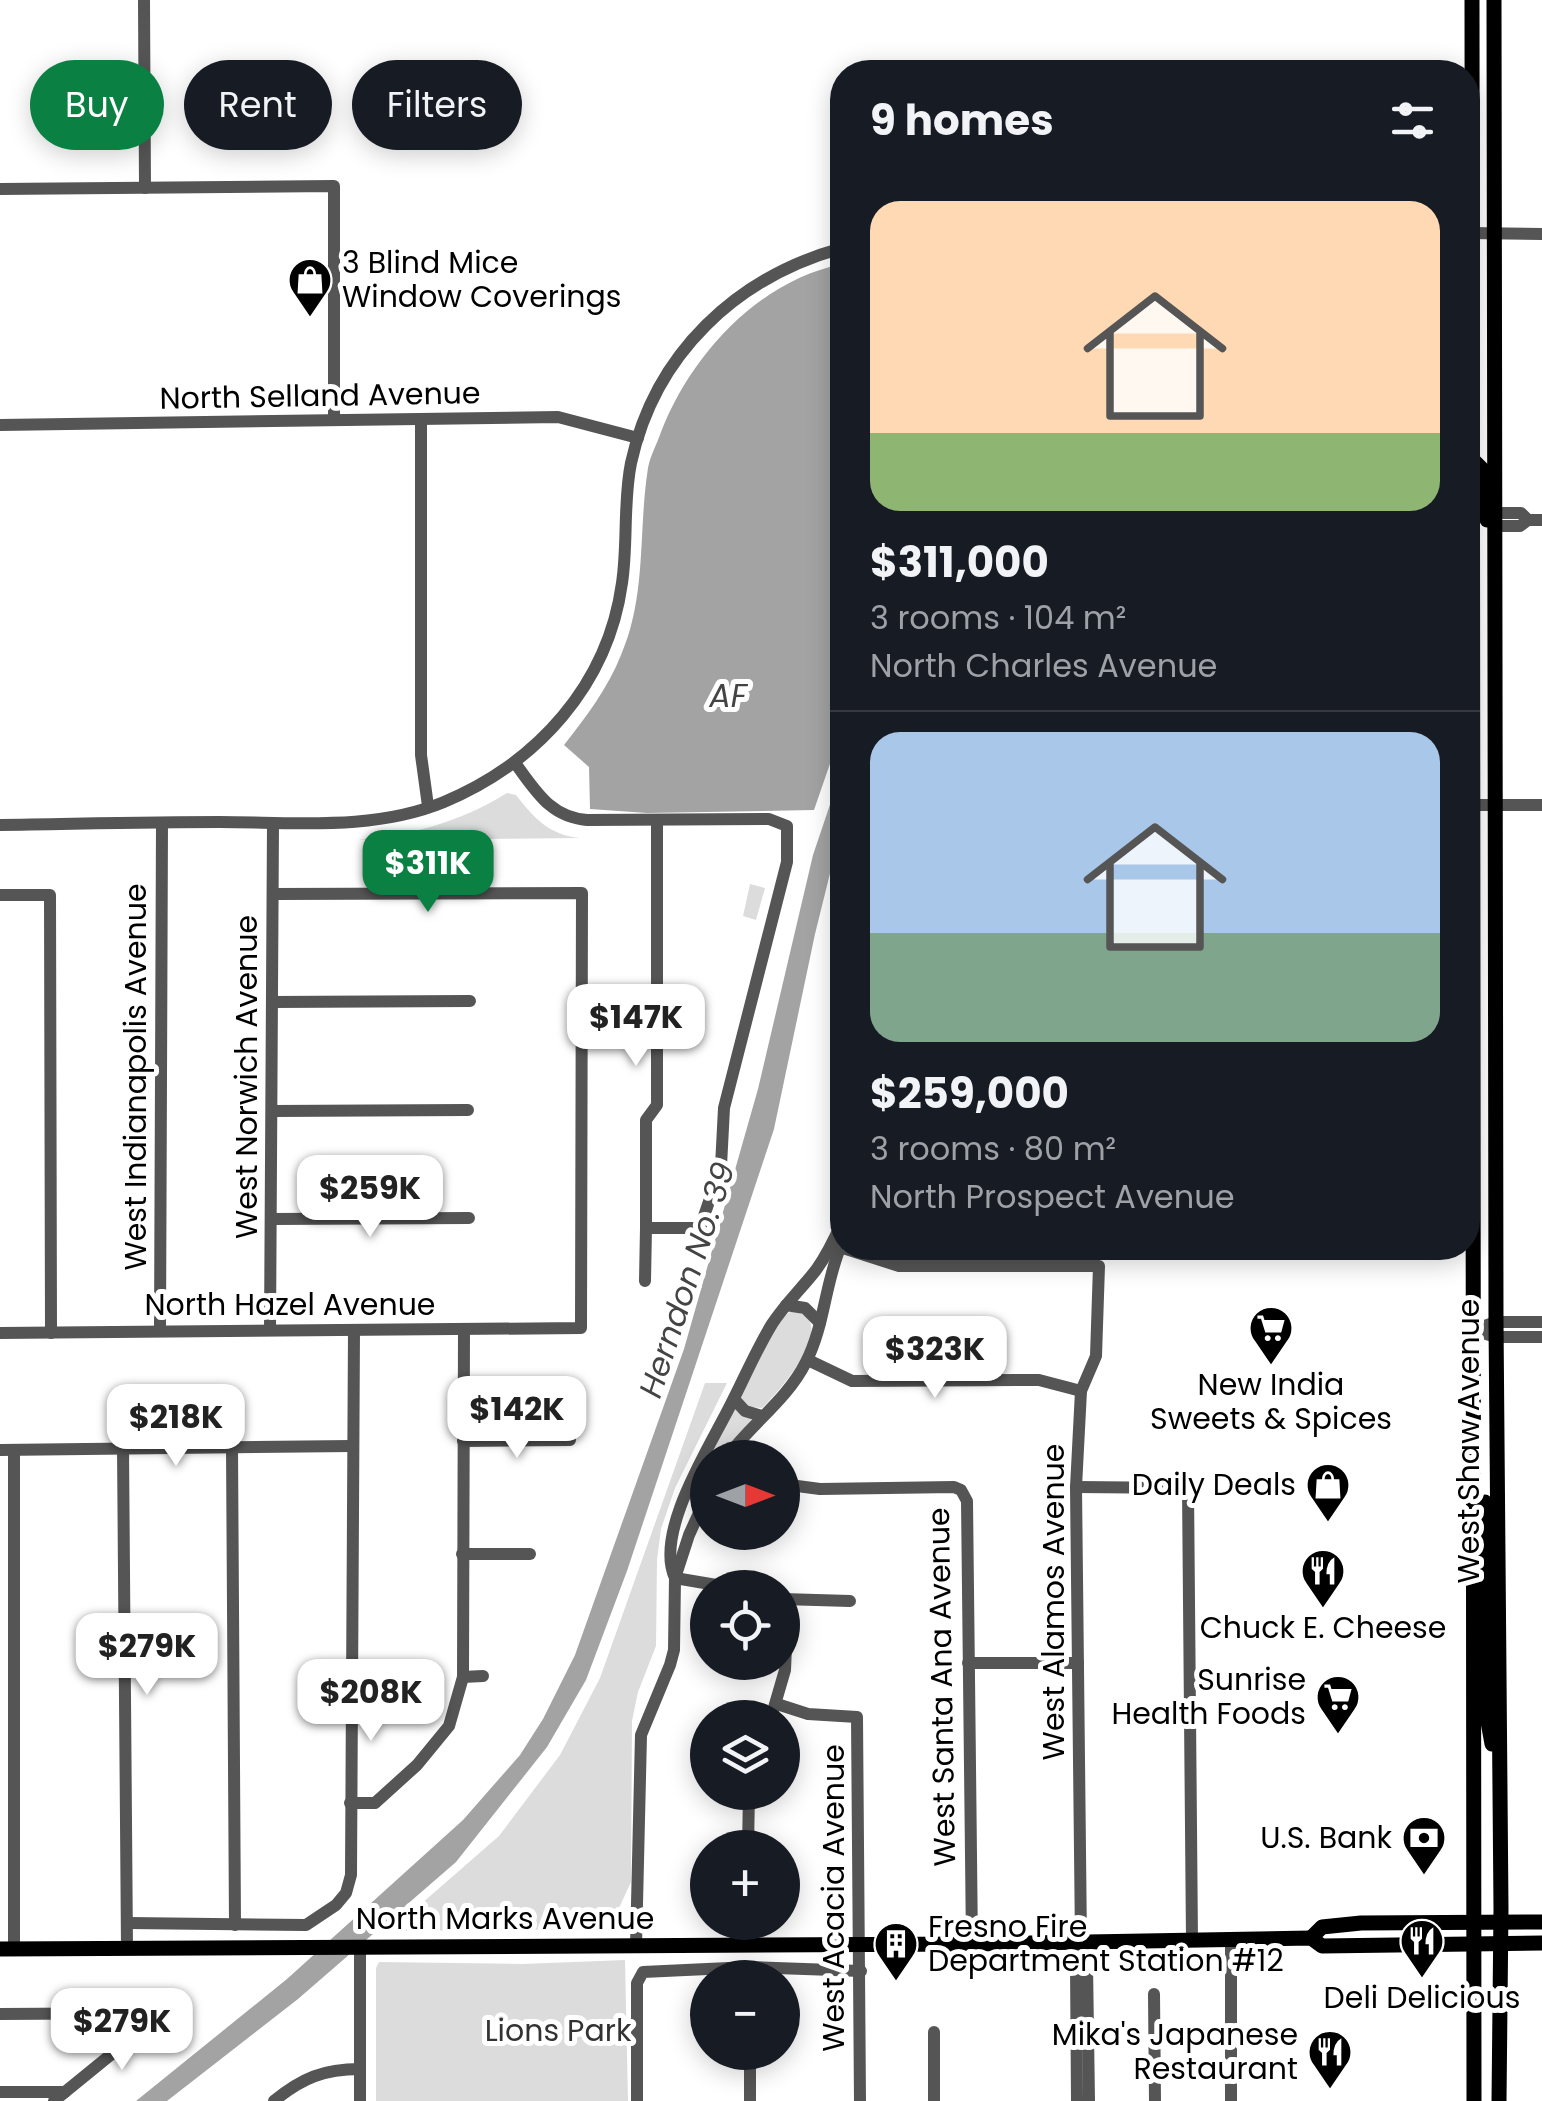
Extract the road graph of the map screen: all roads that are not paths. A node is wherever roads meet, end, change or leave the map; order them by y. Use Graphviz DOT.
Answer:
graph roads {
  1 [pos="144,0"];
  2 [pos="1472,0"];
  3 [pos="1483,0"];
  4 [pos="1494,0"];
  5 [pos="1471,60"];
  6 [pos="1494,105"];
  7 [pos="145,188"];
  8 [pos="0,189"];
  9 [pos="1480,233"];
  10 [pos="1493,234"];
  11 [pos="1542,234"];
  12 [pos="830,252"];
  13 [pos="421,419"];
  14 [pos="334,420"];
  15 [pos="0,425"];
  16 [pos="638,438"];
  17 [pos="1480,467"];
  18 [pos="1494,520"];
  19 [pos="1535,520"];
  20 [pos="515,763"];
  21 [pos="1542,804"];
  22 [pos="1480,805"];
  23 [pos="1495,805"];
  24 [pos="428,806"];
  25 [pos="657,820"];
  26 [pos="162,823"];
  27 [pos="273,823"];
  28 [pos="0,825"];
  29 [pos="272,894"];
  30 [pos="0,895"];
  31 [pos="470,1001"];
  32 [pos="272,1002"];
  33 [pos="1480,1049"];
  34 [pos="468,1110"];
  35 [pos="272,1111"];
  36 [pos="1496,1185"];
  37 [pos="271,1218"];
  38 [pos="469,1218"];
  39 [pos="646,1228"];
  40 [pos="830,1255"];
  41 [pos="835,1260"];
  42 [pos="881,1260"];
  43 [pos="1473,1260"];
  44 [pos="645,1281"];
  45 [pos="786,1305"];
  46 [pos="1542,1322"];
  47 [pos="820,1323"];
  48 [pos="464,1329"];
  49 [pos="270,1330"];
  50 [pos="354,1330"];
  51 [pos="1473,1330"];
  52 [pos="1496,1330"];
  53 [pos="160,1331"];
  54 [pos="0,1333"];
  55 [pos="50,1333"];
  56 [pos="1542,1337"];
  57 [pos="808,1360"];
  58 [pos="1081,1391"];
  59 [pos="734,1399"];
  60 [pos="762,1416"];
  61 [pos="570,1440"];
  62 [pos="741,1440"];
  63 [pos="462,1441"];
  64 [pos="352,1446"];
  65 [pos="232,1447"];
  66 [pos="123,1448"];
  67 [pos="7,1450"];
  68 [pos="1474,1477"];
  69 [pos="800,1486"];
  70 [pos="1076,1487"];
  71 [pos="690,1533"];
  72 [pos="462,1554"];
  73 [pos="530,1554"];
  74 [pos="675,1578"];
  75 [pos="690,1581"];
  76 [pos="1475,1588"];
  77 [pos="1497,1595"];
  78 [pos="800,1599"];
  79 [pos="850,1601"];
  80 [pos="968,1663"];
  81 [pos="1078,1663"];
  82 [pos="482,1676"];
  83 [pos="462,1678"];
  84 [pos="800,1713"];
  85 [pos="1500,1787"];
  86 [pos="350,1803"];
  87 [pos="1476,1922"];
  88 [pos="1500,1922"];
  89 [pos="1542,1922"];
  90 [pos="128,1923"];
  91 [pos="235,1926"];
  92 [pos="1311,1938"];
  93 [pos="1231,1940"];
  94 [pos="1192,1941"];
  95 [pos="1081,1942"];
  96 [pos="747,1943"];
  97 [pos="1476,1943"];
  98 [pos="1500,1943"];
  99 [pos="1542,1943"];
  100 [pos="861,1944"];
  101 [pos="972,1944"];
  102 [pos="636,1946"];
  103 [pos="127,1947"];
  104 [pos="360,1948"];
  105 [pos="7,1949"];
  106 [pos="860,1971"];
  107 [pos="690,1972"];
  108 [pos="800,1972"];
  109 [pos="1154,1994"];
  110 [pos="0,2014"];
  111 [pos="934,2032"];
  112 [pos="360,2070"];
  113 [pos="750,2070"];
  114 [pos="0,2092"];
  115 [pos="60,2096"];
  116 [pos="274,2101"];
  117 [pos="360,2101"];
  118 [pos="637,2101"];
  119 [pos="750,2101"];
  120 [pos="860,2101"];
  121 [pos="934,2101"];
  122 [pos="1077,2101"];
  123 [pos="1089,2101"];
  124 [pos="1154,2101"];
  125 [pos="1231,2101"];
  126 [pos="1474,2101"];
  127 [pos="1498,2101"];
  1 -- 7 [label="street"];
  2 -- 5 [label="main road, West Shaw Avenue"];
  3 -- 6 [label="main road"];
  4 -- 6 [label="main road, West Shaw Avenue"];
  6 -- 10 [label="main road, West Shaw Avenue"];
  7 -- 8 [label="street"];
  7 -- 14 [label="street"];
  9 -- 10 [label="street"];
  10 -- 11 [label="street"];
  10 -- 18 [label="main road, West Shaw Avenue"];
  12 -- 16 [label="street"];
  13 -- 14 [label="street, North Selland Avenue"];
  13 -- 16 [label="street, North Selland Avenue"];
  13 -- 24 [label="street"];
  14 -- 15 [label="street, North Selland Avenue"];
  16 -- 20 [label="street"];
  17 -- 18 [label="main road"];
  18 -- 19 [label="street"];
  18 -- 23 [label="main road, West Shaw Avenue"];
  20 -- 24 [label="street"];
  20 -- 25 [label="street"];
  21 -- 23 [label="street"];
  22 -- 23 [label="street"];
  23 -- 36 [label="main road, West Shaw Avenue"];
  24 -- 27 [label="street"];
  25 -- 39 [label="street"];
  25 -- 39 [label="street"];
  26 -- 27 [label="street"];
  26 -- 28 [label="street"];
  26 -- 53 [label="street, West Indianapolis Avenue"];
  27 -- 29 [label="street, West Norwich Avenue"];
  29 -- 32 [label="street, West Norwich Avenue"];
  29 -- 48 [label="street, North Hazel Avenue"];
  30 -- 55 [label="street"];
  31 -- 32 [label="street"];
  32 -- 35 [label="street, West Norwich Avenue"];
  33 -- 36 [label="main road"];
  34 -- 35 [label="street"];
  35 -- 37 [label="street, West Norwich Avenue"];
  36 -- 52 [label="main road, West Shaw Avenue"];
  37 -- 38 [label="street"];
  37 -- 49 [label="street, West Norwich Avenue"];
  39 -- 44 [label="street"];
  40 -- 45 [label="street"];
  41 -- 47 [label="street"];
  42 -- 58 [label="street, West Alamos Avenue"];
  43 -- 51 [label="main road, West Shaw Avenue"];
  45 -- 47 [label="street"];
  45 -- 59 [label="street"];
  46 -- 52 [label="street"];
  47 -- 57 [label="street"];
  48 -- 50 [label="street, North Hazel Avenue"];
  48 -- 63 [label="street"];
  49 -- 50 [label="street, North Hazel Avenue"];
  49 -- 53 [label="street, North Hazel Avenue"];
  50 -- 64 [label="street"];
  51 -- 52 [label="street"];
  51 -- 68 [label="main road, West Shaw Avenue"];
  52 -- 56 [label="street"];
  52 -- 77 [label="main road, West Shaw Avenue"];
  53 -- 55 [label="street, North Hazel Avenue"];
  54 -- 55 [label="street, North Hazel Avenue"];
  57 -- 58 [label="street"];
  57 -- 60 [label="street"];
  58 -- 70 [label="street, West Alamos Avenue"];
  59 -- 60 [label="street"];
  59 -- 74 [label="street"];
  60 -- 62 [label="street"];
  61 -- 63 [label="street"];
  63 -- 72 [label="street"];
  64 -- 65 [label="street"];
  64 -- 86 [label="street"];
  65 -- 66 [label="street"];
  65 -- 91 [label="street"];
  66 -- 67 [label="street"];
  66 -- 90 [label="street"];
  67 -- 105 [label="street"];
  68 -- 76 [label="main road, West Shaw Avenue"];
  68 -- 77 [label="main road"];
  69 -- 80 [label="street, West Santa Ana Avenue"];
  70 -- 81 [label="street, West Alamos Avenue"];
  70 -- 94 [label="street"];
  71 -- 74 [label="street"];
  72 -- 73 [label="street"];
  72 -- 83 [label="street"];
  74 -- 75 [label="street"];
  74 -- 102 [label="street"];
  76 -- 85 [label="main road"];
  76 -- 87 [label="main road, West Shaw Avenue"];
  77 -- 85 [label="main road, West Shaw Avenue"];
  78 -- 79 [label="street"];
  80 -- 81 [label="street"];
  80 -- 101 [label="street, West Santa Ana Avenue"];
  81 -- 95 [label="street, West Alamos Avenue"];
  82 -- 83 [label="street"];
  83 -- 86 [label="street"];
  84 -- 100 [label="street, West Acacia Avenue"];
  85 -- 88 [label="main road, West Shaw Avenue"];
  86 -- 91 [label="street"];
  87 -- 88 [label="main road, North Marks Avenue"];
  87 -- 92 [label="main road, North Marks Avenue"];
  87 -- 97 [label="main road, West Shaw Avenue"];
  88 -- 89 [label="main road, North Marks Avenue"];
  88 -- 98 [label="main road, West Shaw Avenue"];
  90 -- 91 [label="street"];
  90 -- 103 [label="street"];
  92 -- 93 [label="main road, North Marks Avenue"];
  92 -- 97 [label="main road, North Marks Avenue"];
  93 -- 94 [label="main road, North Marks Avenue"];
  93 -- 125 [label="street"];
  94 -- 95 [label="main road, North Marks Avenue"];
  95 -- 101 [label="main road, North Marks Avenue"];
  95 -- 122 [label="street, West Alamos Avenue"];
  95 -- 123 [label="street, West Alamos Avenue"];
  96 -- 100 [label="main road, North Marks Avenue"];
  96 -- 102 [label="main road, North Marks Avenue"];
  97 -- 98 [label="main road, North Marks Avenue"];
  97 -- 126 [label="main road, West Shaw Avenue"];
  98 -- 99 [label="main road, North Marks Avenue"];
  98 -- 127 [label="main road, West Shaw Avenue"];
  100 -- 101 [label="main road, North Marks Avenue"];
  100 -- 106 [label="street, West Acacia Avenue"];
  102 -- 104 [label="main road, North Marks Avenue"];
  103 -- 104 [label="main road, North Marks Avenue"];
  103 -- 105 [label="main road, North Marks Avenue"];
  104 -- 112 [label="street"];
  106 -- 108 [label="street, North Marks Avenue"];
  106 -- 120 [label="street, West Acacia Avenue"];
  107 -- 118 [label="street, North Marks Avenue"];
  109 -- 124 [label="street"];
  110 -- 115 [label="street"];
  111 -- 121 [label="street"];
  112 -- 116 [label="street"];
  112 -- 117 [label="street"];
  113 -- 119 [label="street"];
  114 -- 115 [label="street"];
}
